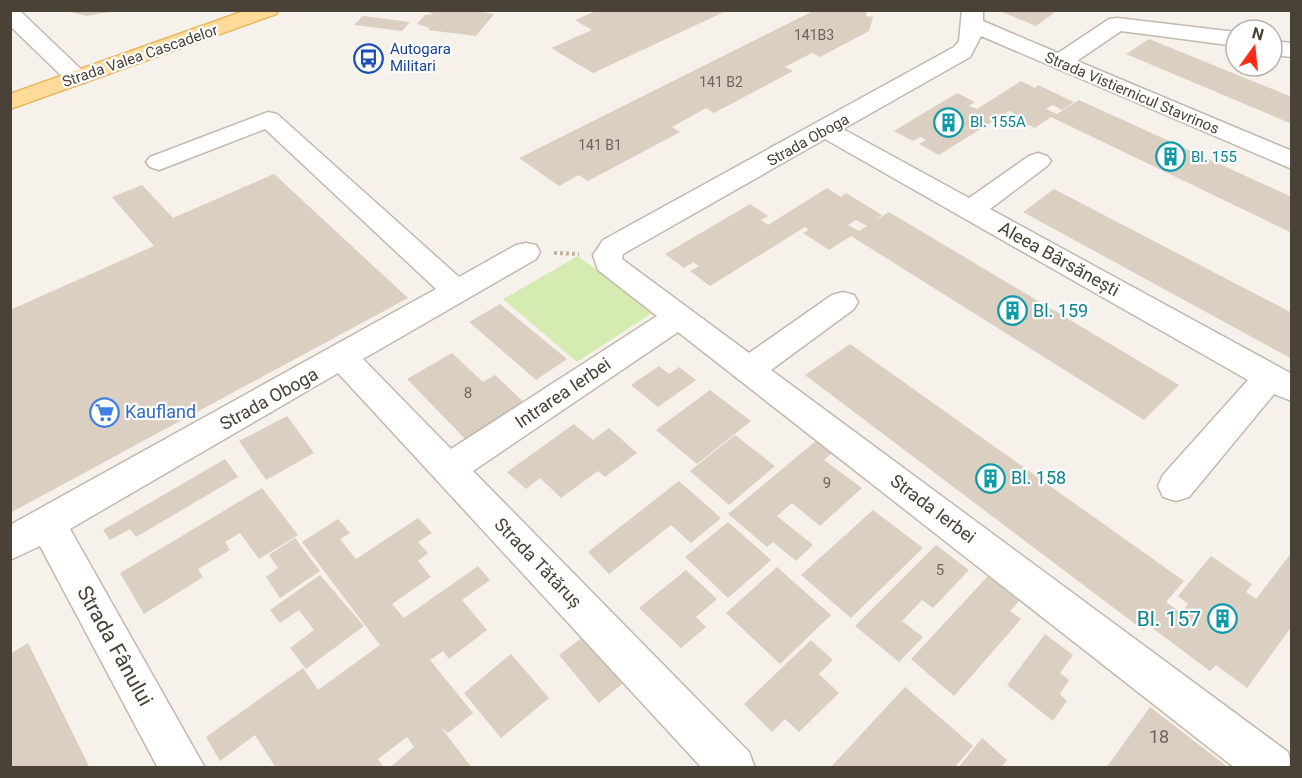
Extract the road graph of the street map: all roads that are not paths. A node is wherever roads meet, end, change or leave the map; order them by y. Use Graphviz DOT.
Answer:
graph roads {
  1 [pos="222,10"];
  2 [pos="269,10"];
  3 [pos="10,14"];
  4 [pos="973,18"];
  5 [pos="1224,36"];
  6 [pos="1060,62"];
  7 [pos="70,72"];
  8 [pos="10,86"];
  9 [pos="10,102"];
  10 [pos="827,130"];
  11 [pos="1038,161"];
  12 [pos="1292,161"];
  13 [pos="159,162"];
  14 [pos="970,210"];
  15 [pos="610,251"];
  16 [pos="526,252"];
  17 [pos="457,292"];
  18 [pos="843,302"];
  19 [pos="678,317"];
  20 [pos="344,358"];
  21 [pos="749,369"];
  22 [pos="1281,383"];
  23 [pos="448,469"];
  24 [pos="1176,486"];
  25 [pos="47,524"];
  26 [pos="10,544"];
  27 [pos="183,768"];
  28 [pos="733,768"];
  29 [pos="1272,768"];
  1 -- 7 [label="main road, Strada Valea Cascadelor"];
  2 -- 7 [label="main road, Strada Valea Cascadelor"];
  3 -- 7 [label="street"];
  4 -- 6 [label="street, Strada Vistiernicul Stavrinos"];
  4 -- 10 [label="street, Strada Oboga"];
  5 -- 6 [label="street"];
  6 -- 12 [label="street, Strada Vistiernicul Stavrinos"];
  7 -- 8 [label="main road, Strada Valea Cascadelor"];
  7 -- 9 [label="main road, Strada Valea Cascadelor"];
  10 -- 14 [label="street, Aleea Bârsănești"];
  10 -- 15 [label="street, Strada Oboga"];
  11 -- 14 [label="street"];
  13 -- 17 [label="street"];
  14 -- 22 [label="street, Aleea Bârsănești"];
  15 -- 19 [label="street, Strada Ierbei"];
  16 -- 17 [label="street, Strada Oboga"];
  17 -- 20 [label="street, Strada Oboga"];
  18 -- 21 [label="street"];
  19 -- 21 [label="street, Strada Ierbei"];
  19 -- 23 [label="street, Intrarea Ierbei"];
  20 -- 23 [label="street, Strada Tătăruș"];
  20 -- 25 [label="street, Strada Oboga"];
  21 -- 29 [label="street, Strada Ierbei"];
  22 -- 24 [label="street"];
  23 -- 28 [label="street, Strada Tătăruș"];
  25 -- 26 [label="street, Strada Oboga"];
  25 -- 27 [label="street, Strada Fânului"];
}
